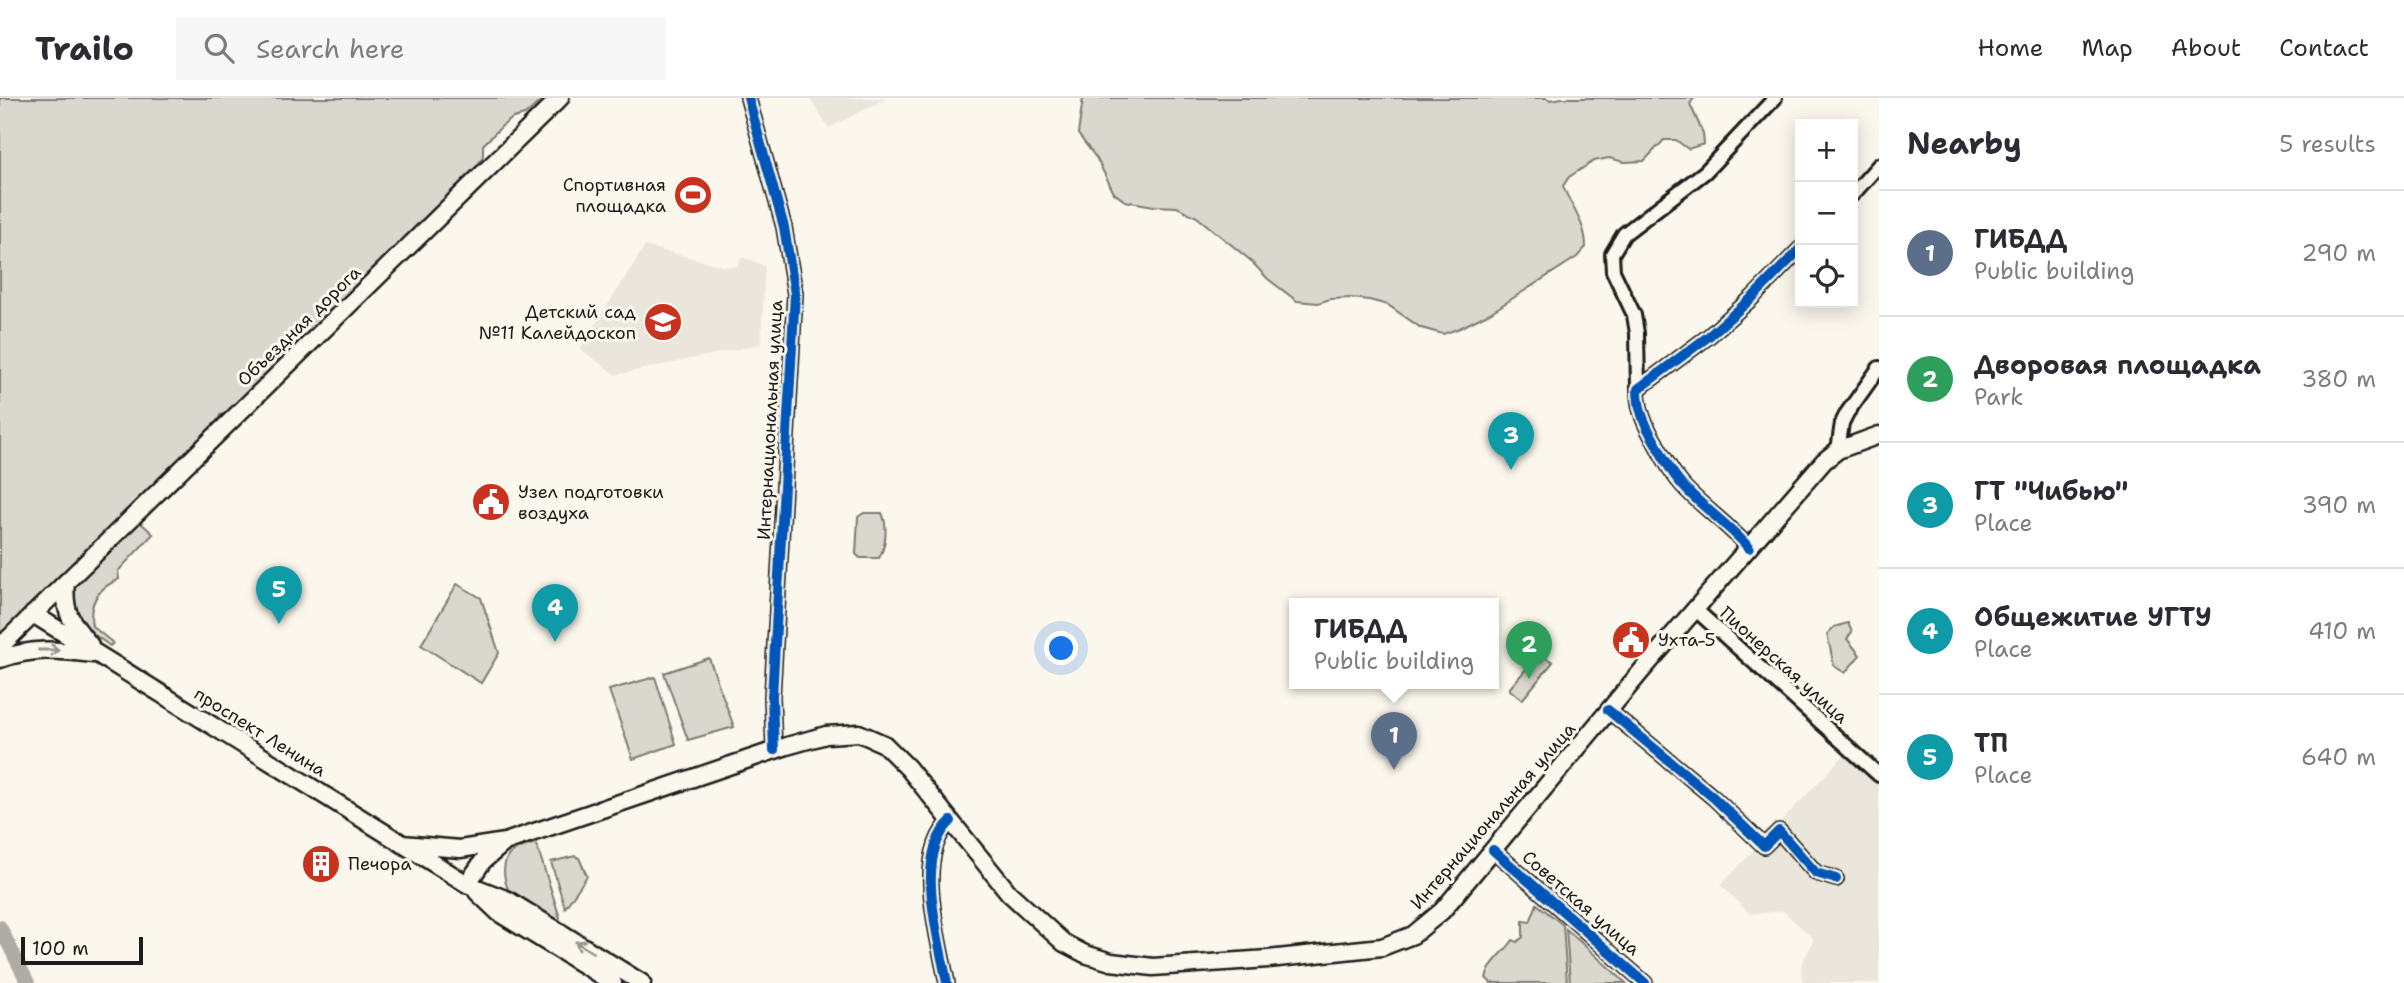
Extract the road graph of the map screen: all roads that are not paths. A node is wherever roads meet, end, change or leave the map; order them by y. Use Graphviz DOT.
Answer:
graph roads {
  1 [pos="559,98"];
  2 [pos="748,98"];
  3 [pos="1774,98"];
  4 [pos="1879,165"];
  5 [pos="1858,188"];
  6 [pos="1795,253"];
  7 [pos="1879,368"];
  8 [pos="1638,389"];
  9 [pos="1879,435"];
  10 [pos="1838,450"];
  11 [pos="1749,548"];
  12 [pos="66,582"];
  13 [pos="1696,610"];
  14 [pos="33,614"];
  15 [pos="0,647"];
  16 [pos="99,655"];
  17 [pos="0,659"];
  18 [pos="1608,710"];
  19 [pos="774,750"];
  20 [pos="1879,775"];
  21 [pos="951,821"];
  22 [pos="505,842"];
  23 [pos="402,844"];
  24 [pos="1493,850"];
  25 [pos="1836,880"];
  26 [pos="467,884"];
  27 [pos="613,983"];
  28 [pos="642,983"];
  29 [pos="947,983"];
  30 [pos="1645,983"];
  1 -- 12 [label="main road, Объездная дорога"];
  2 -- 19 [label="street, Интернациональная улица"];
  3 -- 8 [label="street"];
  4 -- 5 [label="street"];
  6 -- 8 [label="street"];
  7 -- 10 [label="street"];
  8 -- 11 [label="street"];
  9 -- 10 [label="main road, Интернациональная улица"];
  10 -- 11 [label="main road, Интернациональная улица"];
  11 -- 13 [label="main road, Интернациональная улица"];
  12 -- 14 [label="main road, Объездная дорога"];
  12 -- 16 [label="main road"];
  13 -- 18 [label="main road, Интернациональная улица"];
  13 -- 20 [label="street, Пионерская улица"];
  14 -- 15 [label="main road, Объездная дорога"];
  14 -- 16 [label="main road, проспект Ленина"];
  17 -- 16 [label="main road, one-way"];
  16 -- 23 [label="main road, проспект Ленина"];
  18 -- 24 [label="main road, Интернациональная улица"];
  18 -- 25 [label="street"];
  19 -- 21 [label="main road, Интернациональная улица"];
  19 -- 22 [label="main road, Интернациональная улица"];
  21 -- 24 [label="main road, Интернациональная улица"];
  21 -- 29 [label="street"];
  22 -- 23 [label="main road, Интернациональная улица"];
  22 -- 26 [label="main road, Интернациональная улица"];
  23 -- 26 [label="main road, проспект Ленина"];
  24 -- 30 [label="street, Советская улица"];
  26 -- 27 [label="main road, проспект Ленина"];
  28 -- 26 [label="main road, проспект Ленина, one-way"];
}
